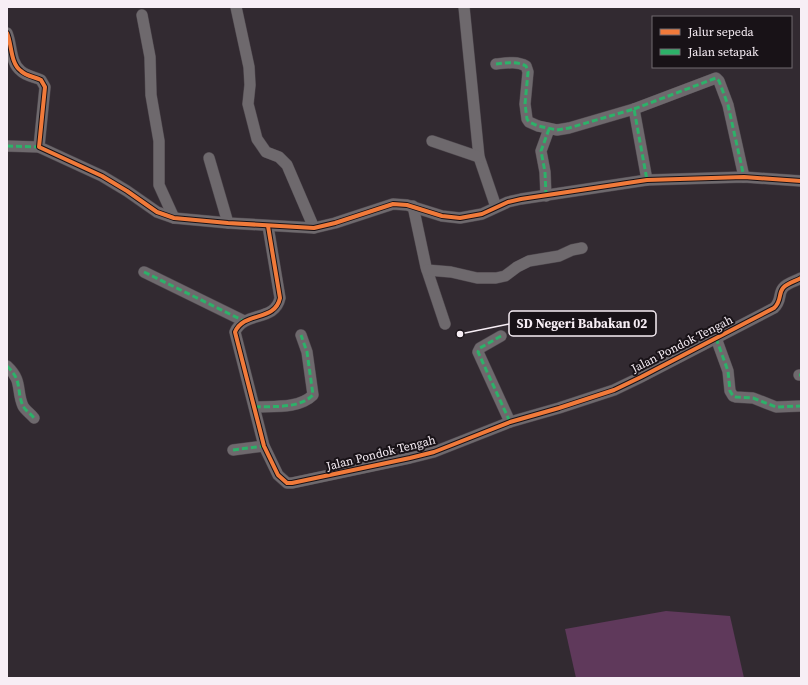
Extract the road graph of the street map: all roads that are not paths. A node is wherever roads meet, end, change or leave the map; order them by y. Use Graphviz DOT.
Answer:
graph roads {
  1 [pos="236,7"];
  2 [pos="464,7"];
  3 [pos="142,15"];
  4 [pos="7,33"];
  5 [pos="496,64"];
  6 [pos="634,109"];
  7 [pos="549,129"];
  8 [pos="432,141"];
  9 [pos="7,146"];
  10 [pos="39,147"];
  11 [pos="479,157"];
  12 [pos="209,158"];
  13 [pos="744,177"];
  14 [pos="647,180"];
  15 [pos="801,181"];
  16 [pos="546,196"];
  17 [pos="413,206"];
  18 [pos="496,208"];
  19 [pos="174,218"];
  20 [pos="228,223"];
  21 [pos="268,226"];
  22 [pos="314,228"];
  23 [pos="582,248"];
  24 [pos="427,270"];
  25 [pos="144,272"];
  26 [pos="801,278"];
  27 [pos="244,321"];
  28 [pos="445,324"];
  29 [pos="301,335"];
  30 [pos="501,336"];
  31 [pos="716,338"];
  32 [pos="7,366"];
  33 [pos="801,406"];
  34 [pos="255,407"];
  35 [pos="34,418"];
  36 [pos="510,422"];
  37 [pos="264,446"];
  38 [pos="233,450"];
  1 -- 22 [label="street"];
  2 -- 11 [label="street"];
  3 -- 19 [label="street"];
  4 -- 10 [label="street"];
  5 -- 7 [label="street"];
  6 -- 7 [label="street"];
  6 -- 13 [label="street"];
  6 -- 14 [label="street"];
  7 -- 16 [label="street"];
  8 -- 11 [label="street"];
  9 -- 10 [label="street"];
  10 -- 19 [label="street"];
  11 -- 18 [label="street"];
  12 -- 20 [label="street"];
  13 -- 14 [label="street"];
  13 -- 15 [label="street"];
  14 -- 16 [label="street"];
  16 -- 18 [label="street"];
  17 -- 18 [label="street"];
  17 -- 22 [label="street"];
  17 -- 24 [label="street"];
  19 -- 20 [label="street"];
  20 -- 21 [label="street"];
  21 -- 22 [label="street"];
  21 -- 27 [label="street"];
  23 -- 24 [label="street"];
  24 -- 28 [label="street"];
  25 -- 27 [label="street"];
  26 -- 31 [label="street, Jalan Pondok Tengah"];
  27 -- 34 [label="street, Jalan Pondok Tengah"];
  29 -- 34 [label="street"];
  30 -- 36 [label="street"];
  31 -- 33 [label="street"];
  31 -- 36 [label="street, Jalan Pondok Tengah"];
  32 -- 35 [label="street"];
  34 -- 37 [label="street, Jalan Pondok Tengah"];
  36 -- 37 [label="street, Jalan Pondok Tengah"];
  37 -- 38 [label="street"];
}
